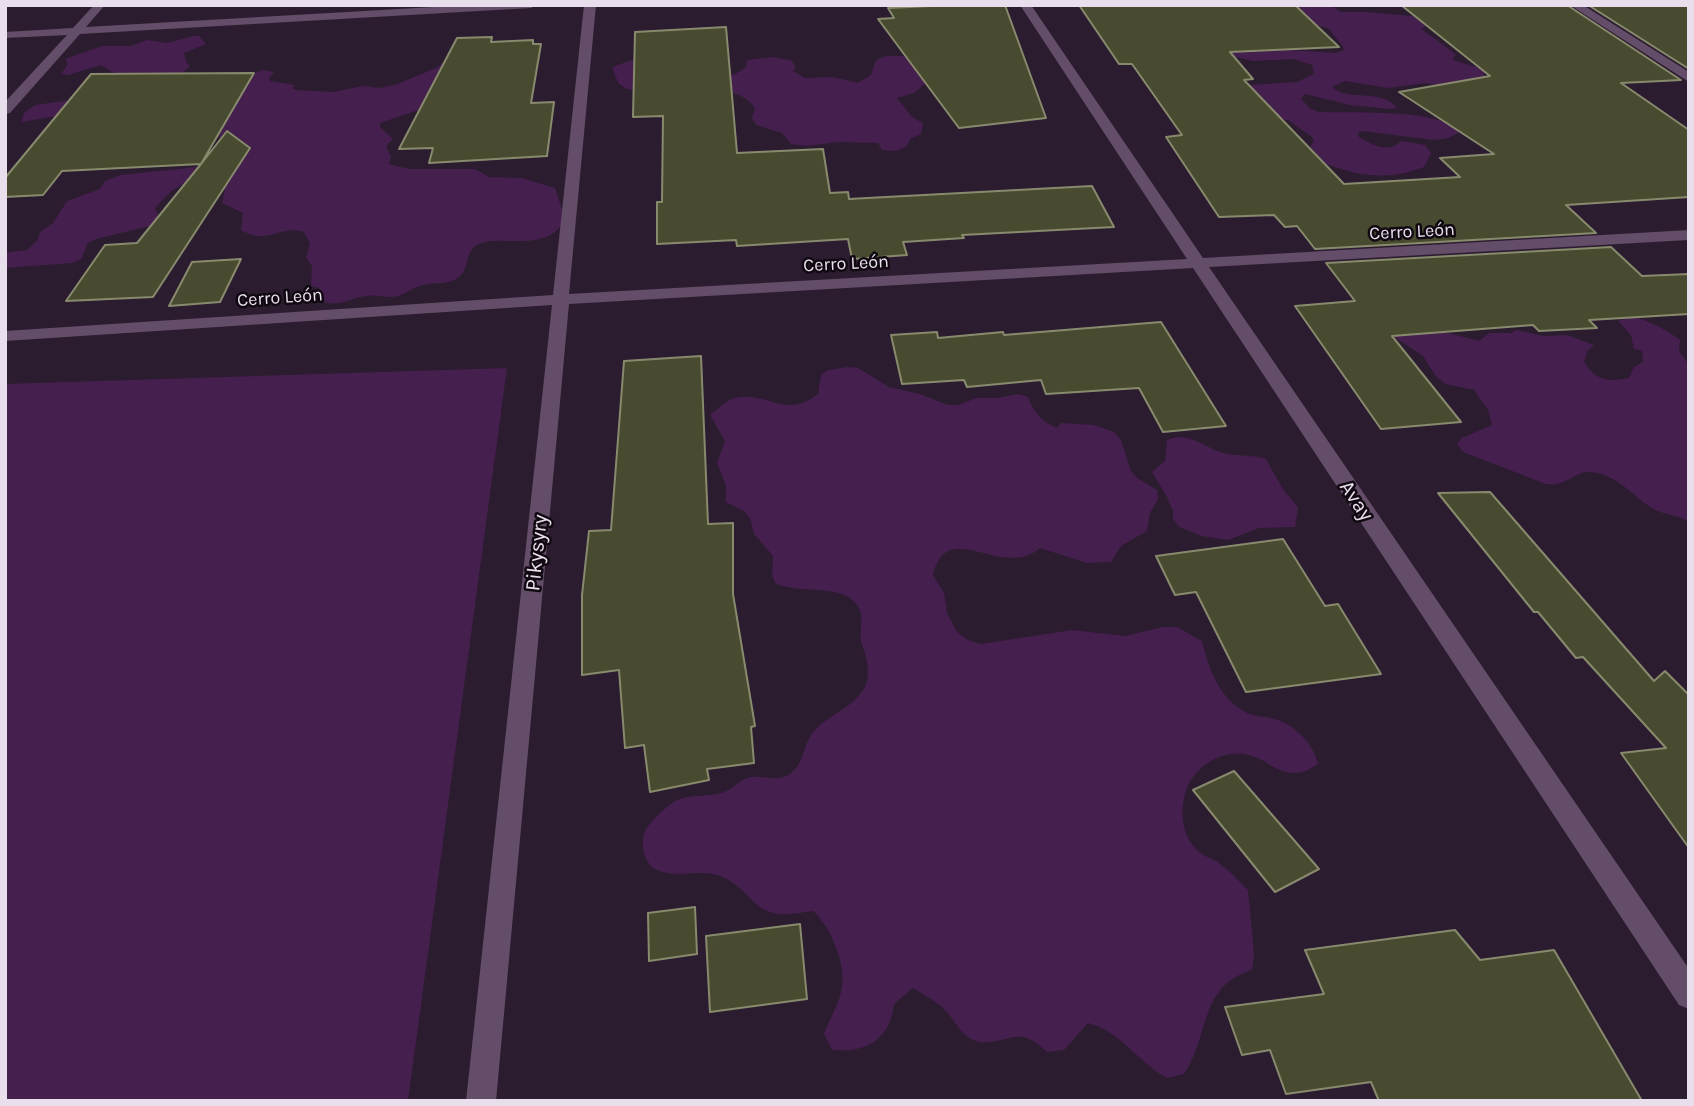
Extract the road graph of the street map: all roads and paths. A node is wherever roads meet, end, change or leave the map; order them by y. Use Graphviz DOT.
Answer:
graph roads {
  1 [pos="100,5"];
  2 [pos="531,5"];
  3 [pos="590,5"];
  4 [pos="1025,5"];
  5 [pos="1574,5"];
  6 [pos="78,31"];
  7 [pos="5,35"];
  8 [pos="1689,78"];
  9 [pos="5,110"];
  10 [pos="1689,235"];
  11 [pos="1196,264"];
  12 [pos="563,299"];
  13 [pos="5,336"];
  14 [pos="1689,995"];
  15 [pos="481,1101"];
  1 -- 6 [label="street"];
  2 -- 6 [label="street"];
  3 -- 12 [label="street, Pikysyry"];
  4 -- 11 [label="street, Avay"];
  5 -- 8 [label="street"];
  6 -- 7 [label="street"];
  6 -- 9 [label="street"];
  10 -- 11 [label="street, Cerro León"];
  11 -- 12 [label="street, Cerro León"];
  11 -- 14 [label="street, Avay"];
  12 -- 13 [label="street, Cerro León"];
  12 -- 15 [label="street, Pikysyry"];
}
